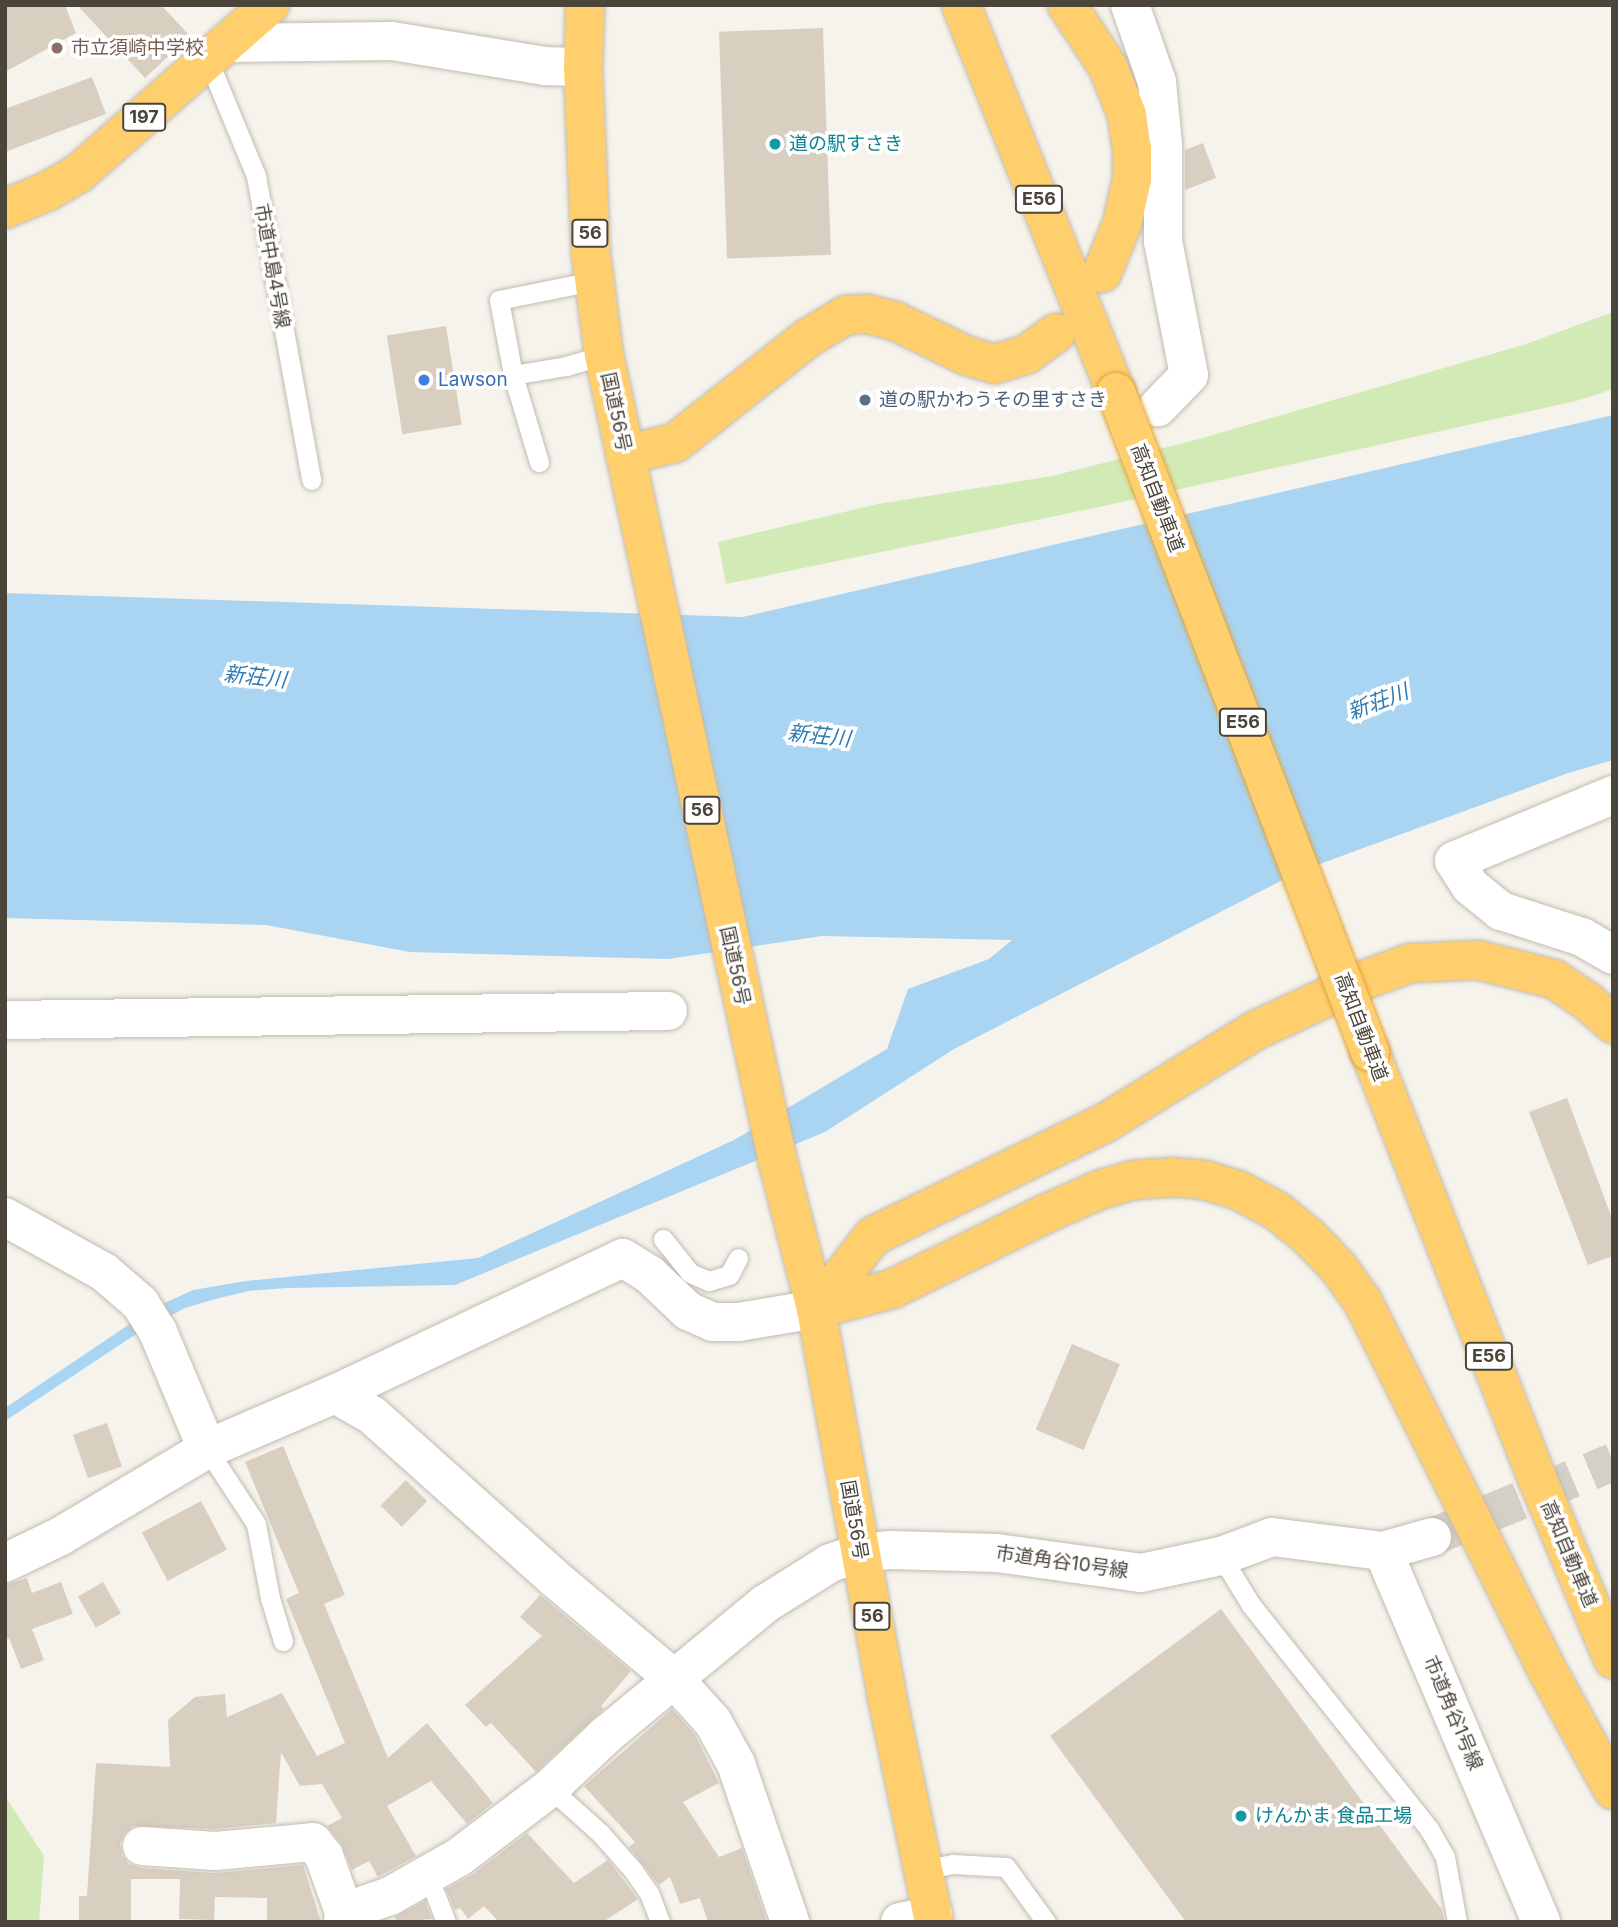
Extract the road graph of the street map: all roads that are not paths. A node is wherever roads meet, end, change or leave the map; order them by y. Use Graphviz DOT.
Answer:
graph roads {
  1 [pos="270,5"];
  2 [pos="585,5"];
  3 [pos="961,5"];
  4 [pos="1067,5"];
  5 [pos="1130,5"];
  6 [pos="218,51"];
  7 [pos="583,67"];
  8 [pos="5,209"];
  9 [pos="1102,274"];
  10 [pos="593,281"];
  11 [pos="1056,332"];
  12 [pos="604,355"];
  13 [pos="513,375"];
  14 [pos="1158,407"];
  15 [pos="625,456"];
  16 [pos="539,461"];
  17 [pos="311,480"];
  18 [pos="1613,795"];
  19 [pos="1613,955"];
  20 [pos="668,1011"];
  21 [pos="5,1020"];
  22 [pos="1613,1024"];
  23 [pos="5,1217"];
  24 [pos="663,1239"];
  25 [pos="738,1258"];
  26 [pos="816,1309"];
  27 [pos="335,1394"];
  28 [pos="207,1449"];
  29 [pos="1432,1537"];
  30 [pos="1384,1551"];
  31 [pos="860,1553"];
  32 [pos="1221,1556"];
  33 [pos="5,1563"];
  34 [pos="283,1641"];
  35 [pos="1613,1659"];
  36 [pos="673,1678"];
  37 [pos="550,1788"];
  38 [pos="1613,1790"];
  39 [pos="142,1846"];
  40 [pos="922,1870"];
  41 [pos="428,1876"];
  42 [pos="343,1917"];
  43 [pos="922,1920"];
  44 [pos="446,1922"];
  45 [pos="660,1922"];
  46 [pos="790,1922"];
  47 [pos="1046,1922"];
  48 [pos="1457,1922"];
  49 [pos="1541,1922"];
  1 -- 6 [label="highway, 197"];
  2 -- 7 [label="highway, 国道56号 / 56"];
  3 -- 35 [label="highway, 高知自動車道 / E56, bridge"];
  4 -- 9 [label="highway"];
  5 -- 14 [label="street"];
  6 -- 7 [label="street"];
  6 -- 8 [label="highway, 197"];
  6 -- 17 [label="lane, 市道中島4号線"];
  7 -- 10 [label="highway, 国道56号 / 56"];
  10 -- 12 [label="highway, 国道56号 / 56"];
  10 -- 13 [label="lane"];
  11 -- 15 [label="highway"];
  12 -- 13 [label="lane"];
  12 -- 15 [label="highway, 国道56号 / 56"];
  13 -- 16 [label="lane"];
  15 -- 26 [label="highway, 国道56号 / 56"];
  18 -- 19 [label="street"];
  20 -- 21 [label="street"];
  22 -- 26 [label="highway"];
  23 -- 28 [label="street"];
  24 -- 25 [label="lane"];
  26 -- 27 [label="street"];
  26 -- 31 [label="highway, 国道56号 / 56"];
  26 -- 38 [label="highway"];
  27 -- 28 [label="street"];
  27 -- 36 [label="street"];
  28 -- 33 [label="street"];
  28 -- 34 [label="lane"];
  29 -- 30 [label="street"];
  30 -- 32 [label="street, 市道角谷10号線"];
  30 -- 49 [label="street, 市道角谷1号線"];
  31 -- 32 [label="street, 市道角谷10号線"];
  31 -- 36 [label="street, 市道角谷10号線"];
  31 -- 40 [label="highway, 国道56号 / 56"];
  32 -- 48 [label="lane"];
  36 -- 37 [label="street, 市道角谷10号線"];
  36 -- 46 [label="street"];
  37 -- 41 [label="street, 市道角谷10号線"];
  37 -- 45 [label="lane"];
  39 -- 42 [label="street"];
  40 -- 43 [label="highway, 国道56号 / 56"];
  40 -- 47 [label="lane"];
  41 -- 42 [label="street, 市道角谷10号線"];
  41 -- 44 [label="lane"];
}
